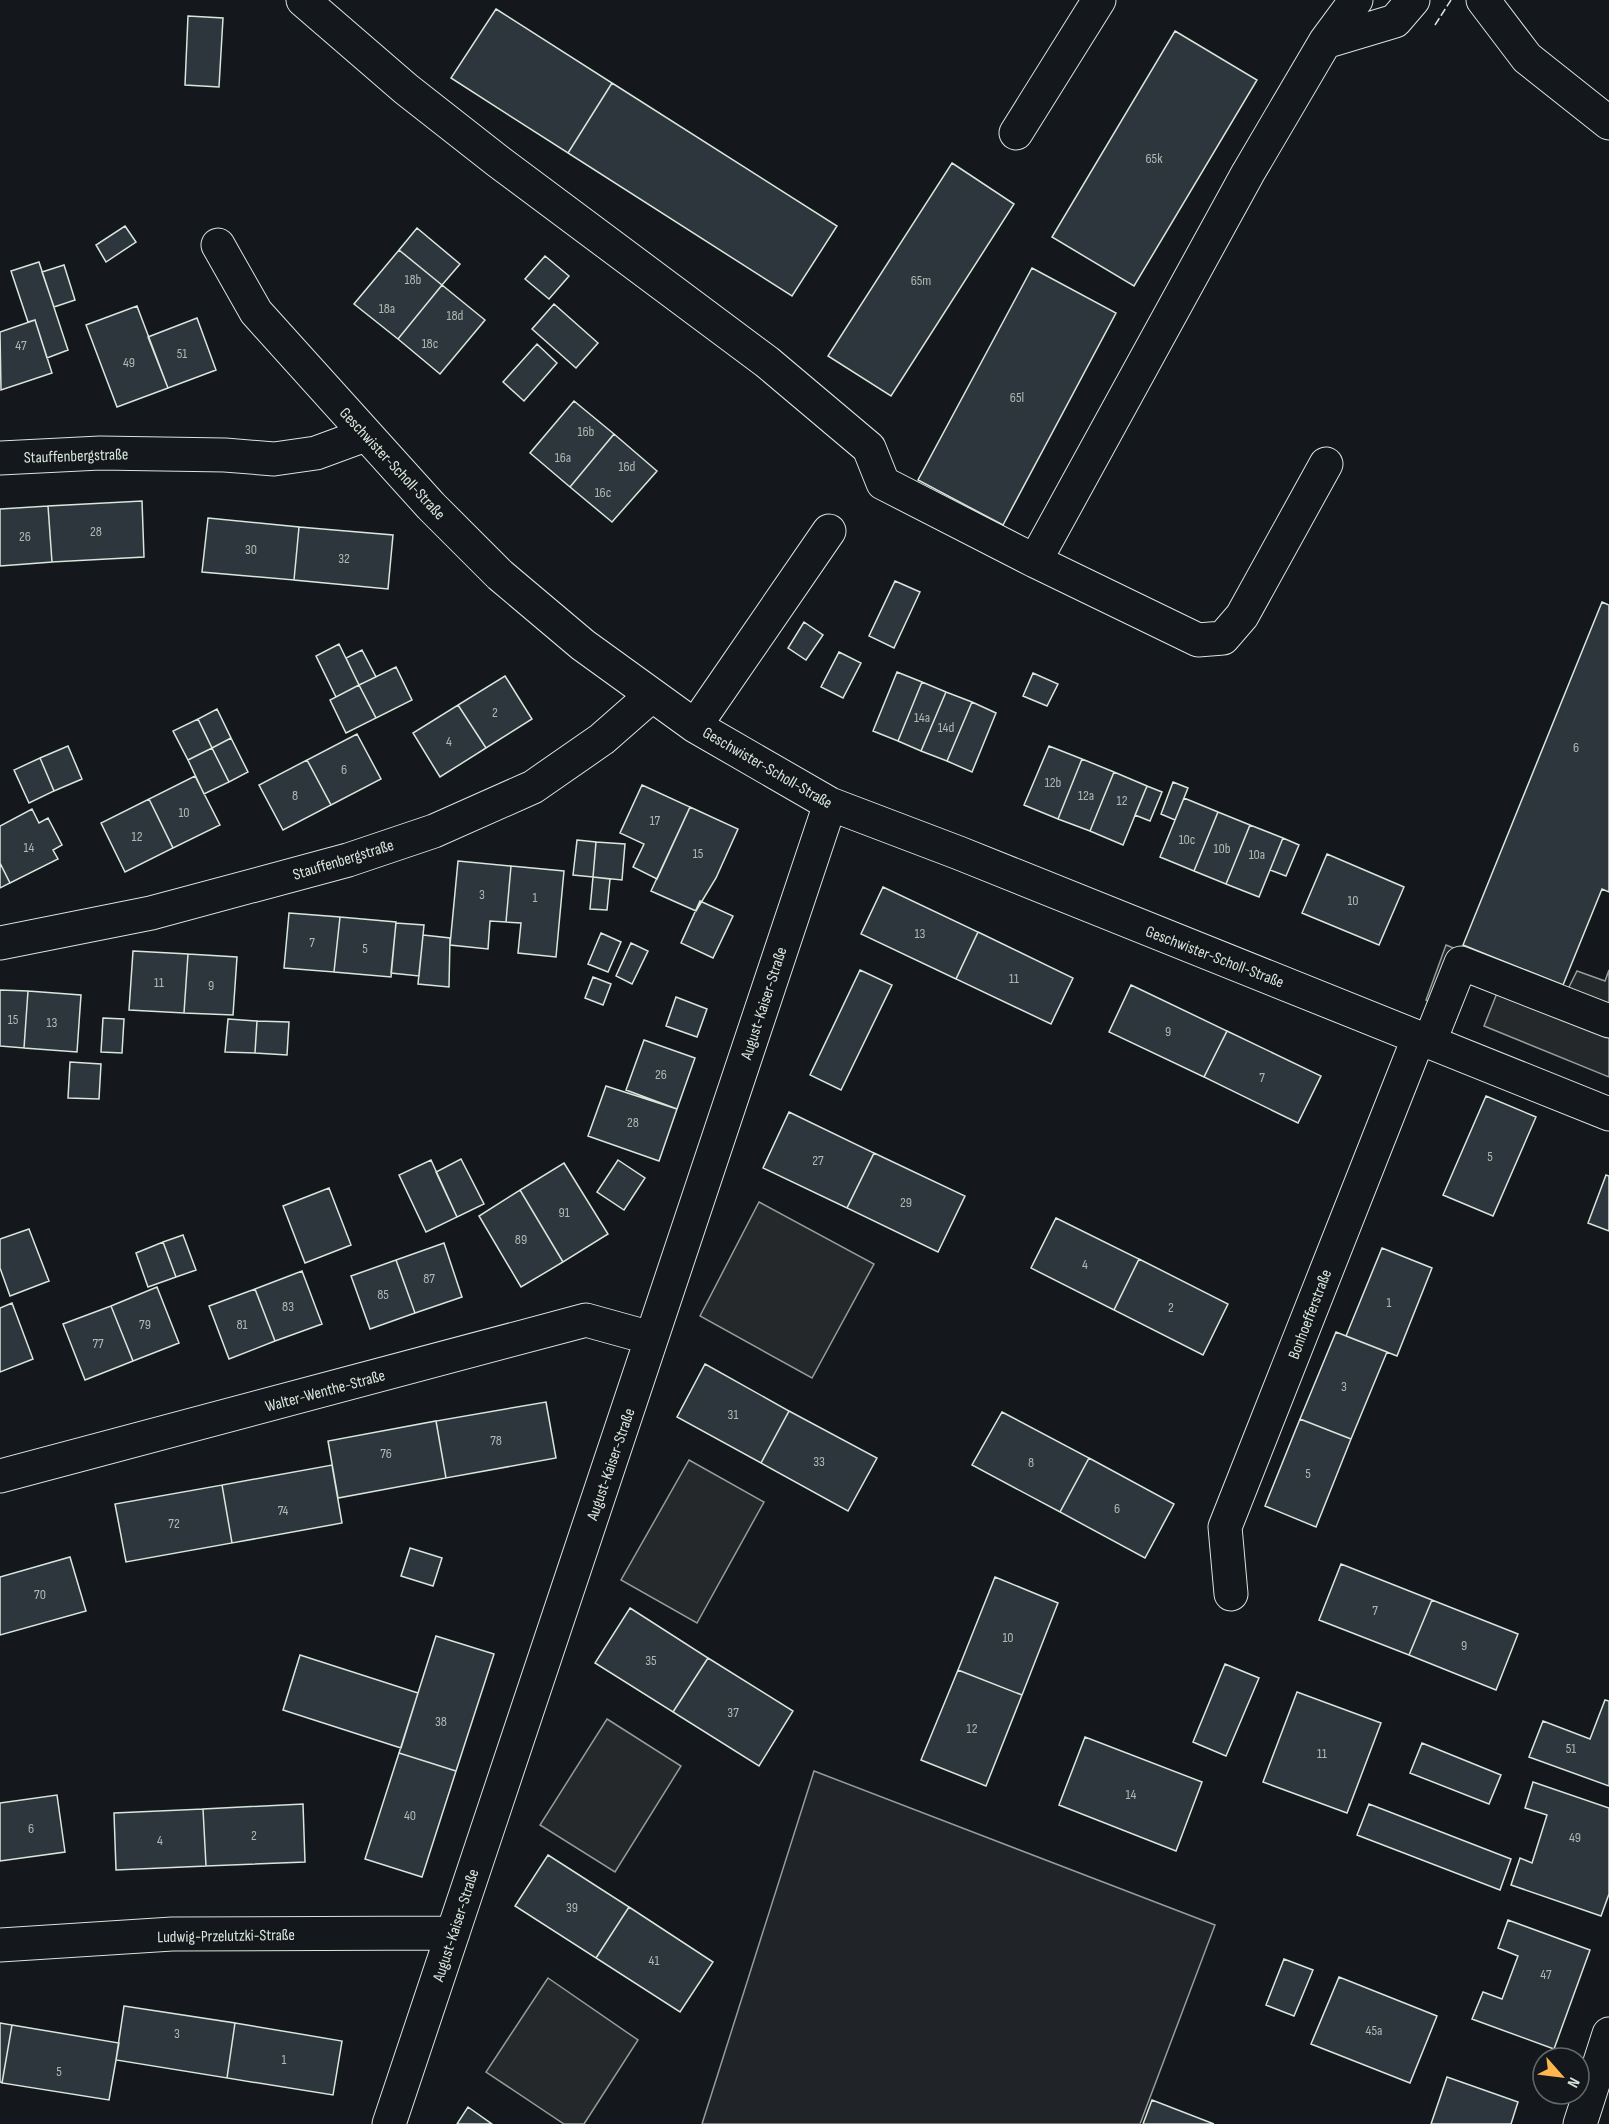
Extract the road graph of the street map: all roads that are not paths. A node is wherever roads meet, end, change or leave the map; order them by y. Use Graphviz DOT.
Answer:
graph roads {
  1 [pos="303,0"];
  2 [pos="1099,0"];
  3 [pos="1356,0"];
  4 [pos="1413,0"];
  5 [pos="1483,0"];
  6 [pos="1325,42"];
  7 [pos="1609,123"];
  8 [pos="1016,134"];
  9 [pos="218,245"];
  10 [pos="365,435"];
  11 [pos="0,458"];
  12 [pos="1326,464"];
  13 [pos="829,531"];
  14 [pos="1035,561"];
  15 [pos="651,696"];
  16 [pos="695,726"];
  17 [pos="830,804"];
  18 [pos="0,943"];
  19 [pos="1609,1021"];
  20 [pos="1423,1041"];
  21 [pos="1607,1106"];
  22 [pos="651,1338"];
  23 [pos="0,1476"];
  24 [pos="1231,1594"];
  25 [pos="453,1933"];
  26 [pos="0,1945"];
  27 [pos="1609,2034"];
  28 [pos="389,2124"];
  29 [pos="1580,2124"];
  1 -- 14 [label="street"];
  2 -- 8 [label="street"];
  3 -- 6 [label="street"];
  4 -- 6 [label="street"];
  5 -- 7 [label="street"];
  6 -- 14 [label="street"];
  9 -- 10 [label="street, Geschwister-Scholl-Straße"];
  10 -- 11 [label="street, Stauffenbergstraße"];
  10 -- 15 [label="street, Geschwister-Scholl-Straße"];
  12 -- 14 [label="street"];
  13 -- 16 [label="street"];
  15 -- 16 [label="street, Geschwister-Scholl-Straße"];
  15 -- 18 [label="street, Stauffenbergstraße"];
  16 -- 17 [label="street, Geschwister-Scholl-Straße"];
  17 -- 20 [label="street, Geschwister-Scholl-Straße"];
  17 -- 22 [label="street, August-Kaiser-Straße"];
  19 -- 20 [label="street, Bonhoefferstraße"];
  20 -- 21 [label="street, Geschwister-Scholl-Straße"];
  20 -- 24 [label="street, Bonhoefferstraße"];
  22 -- 23 [label="street, Walter-Wenthe-Straße"];
  22 -- 25 [label="street, August-Kaiser-Straße"];
  25 -- 26 [label="street, Ludwig-Przelutzki-Straße"];
  25 -- 28 [label="street, August-Kaiser-Straße"];
  27 -- 29 [label="street"];
}
